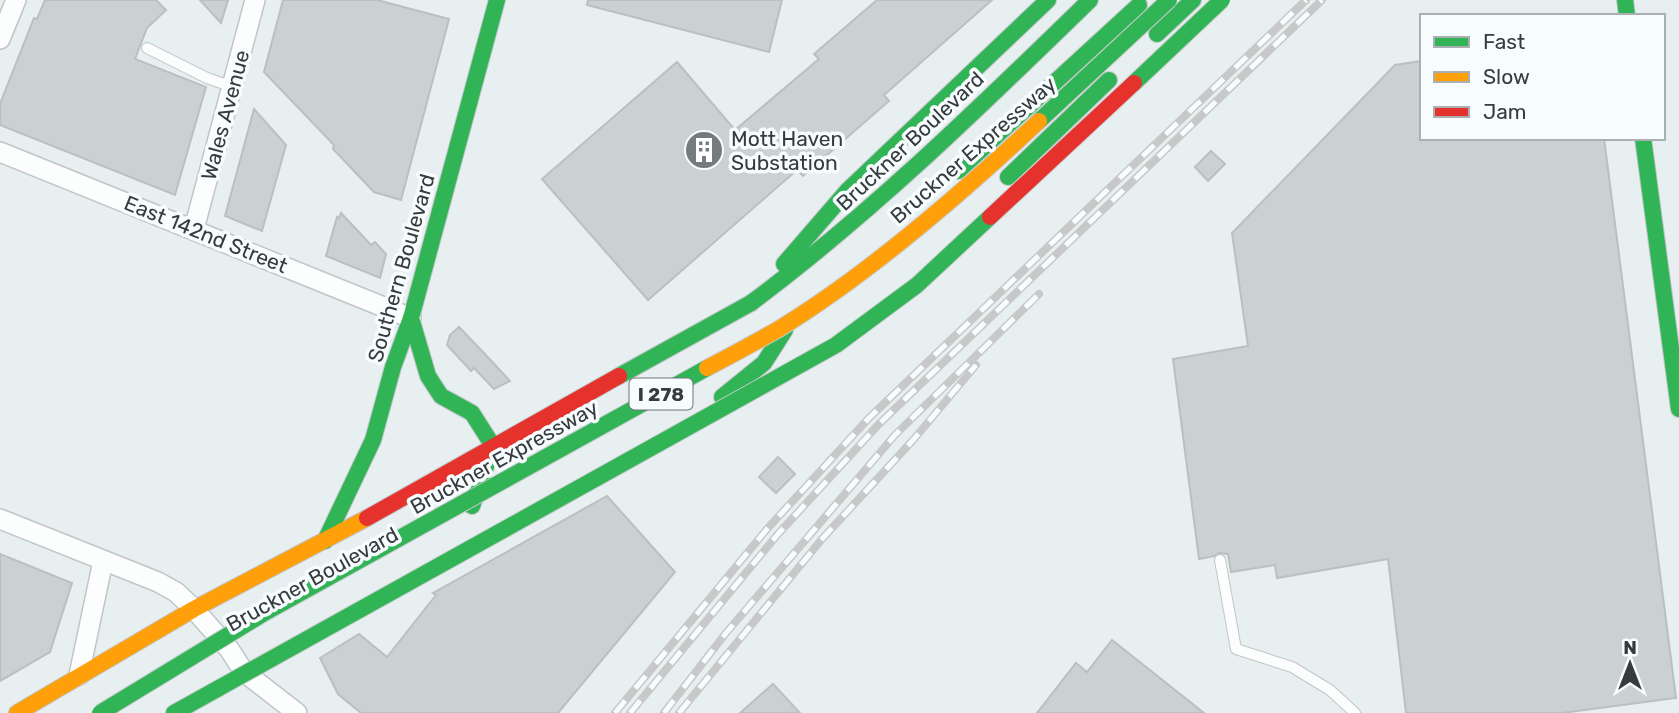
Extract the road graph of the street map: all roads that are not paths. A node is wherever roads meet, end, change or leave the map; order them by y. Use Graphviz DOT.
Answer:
graph roads {
  1 [pos="16,0"];
  2 [pos="255,0"];
  3 [pos="1048,0"];
  4 [pos="1090,0"];
  5 [pos="1144,0"];
  6 [pos="1169,0"];
  7 [pos="1193,0"];
  8 [pos="1223,0"];
  9 [pos="493,1"];
  10 [pos="0,39"];
  11 [pos="147,48"];
  12 [pos="1122,67"];
  13 [pos="233,87"];
  14 [pos="1033,103"];
  15 [pos="1643,140"];
  16 [pos="0,152"];
  17 [pos="995,189"];
  18 [pos="194,229"];
  19 [pos="936,246"];
  20 [pos="751,303"];
  21 [pos="411,318"];
  22 [pos="785,330"];
  23 [pos="710,407"];
  24 [pos="1679,409"];
  25 [pos="493,446"];
  26 [pos="467,518"];
  27 [pos="0,519"];
  28 [pos="325,541"];
  29 [pos="1220,560"];
  30 [pos="103,561"];
  31 [pos="194,610"];
  32 [pos="229,649"];
  33 [pos="244,672"];
  34 [pos="79,675"];
  35 [pos="219,688"];
  36 [pos="17,713"];
  37 [pos="100,713"];
  38 [pos="129,713"];
  39 [pos="174,713"];
  40 [pos="190,713"];
  41 [pos="200,713"];
  42 [pos="298,713"];
  43 [pos="1355,713"];
  1 -- 10 [label="street"];
  2 -- 13 [label="street, Wales Avenue"];
  3 -- 20 [label="main road, Bruckner Boulevard"];
  4 -- 20 [label="main road, Bruckner Boulevard"];
  5 -- 14 [label="main road, Bruckner Boulevard"];
  6 -- 37 [label="main road, Bruckner Expressway / I 278, bridge"];
  7 -- 14 [label="main road"];
  8 -- 35 [label="main road, I 278, bridge"];
  9 -- 21 [label="main road, Southern Boulevard"];
  11 -- 13 [label="lane"];
  12 -- 17 [label="main road"];
  13 -- 18 [label="street, Wales Avenue"];
  14 -- 22 [label="main road, Bruckner Boulevard"];
  15 -- 24 [label="main road"];
  16 -- 18 [label="street, East 142nd Street"];
  18 -- 21 [label="street, East 142nd Street"];
  19 -- 23 [label="main road, Bruckner Boulevard"];
  20 -- 25 [label="main road, Bruckner Boulevard"];
  21 -- 25 [label="main road"];
  21 -- 28 [label="main road, Southern Boulevard"];
  22 -- 23 [label="main road"];
  22 -- 26 [label="main road, Bruckner Boulevard"];
  23 -- 33 [label="main road, Bruckner Boulevard"];
  25 -- 26 [label="main road"];
  25 -- 28 [label="main road, Bruckner Boulevard"];
  26 -- 32 [label="main road, Bruckner Boulevard"];
  27 -- 30 [label="street"];
  28 -- 31 [label="main road, Bruckner Boulevard"];
  29 -- 43 [label="lane"];
  30 -- 31 [label="street"];
  30 -- 34 [label="street"];
  31 -- 32 [label="street"];
  31 -- 34 [label="main road, Bruckner Boulevard"];
  32 -- 33 [label="street"];
  32 -- 38 [label="main road, Bruckner Boulevard"];
  33 -- 41 [label="main road, Bruckner Boulevard"];
  33 -- 42 [label="street"];
  34 -- 36 [label="main road, Bruckner Boulevard"];
  35 -- 39 [label="main road, I 278"];
  35 -- 40 [label="main road"];
}
